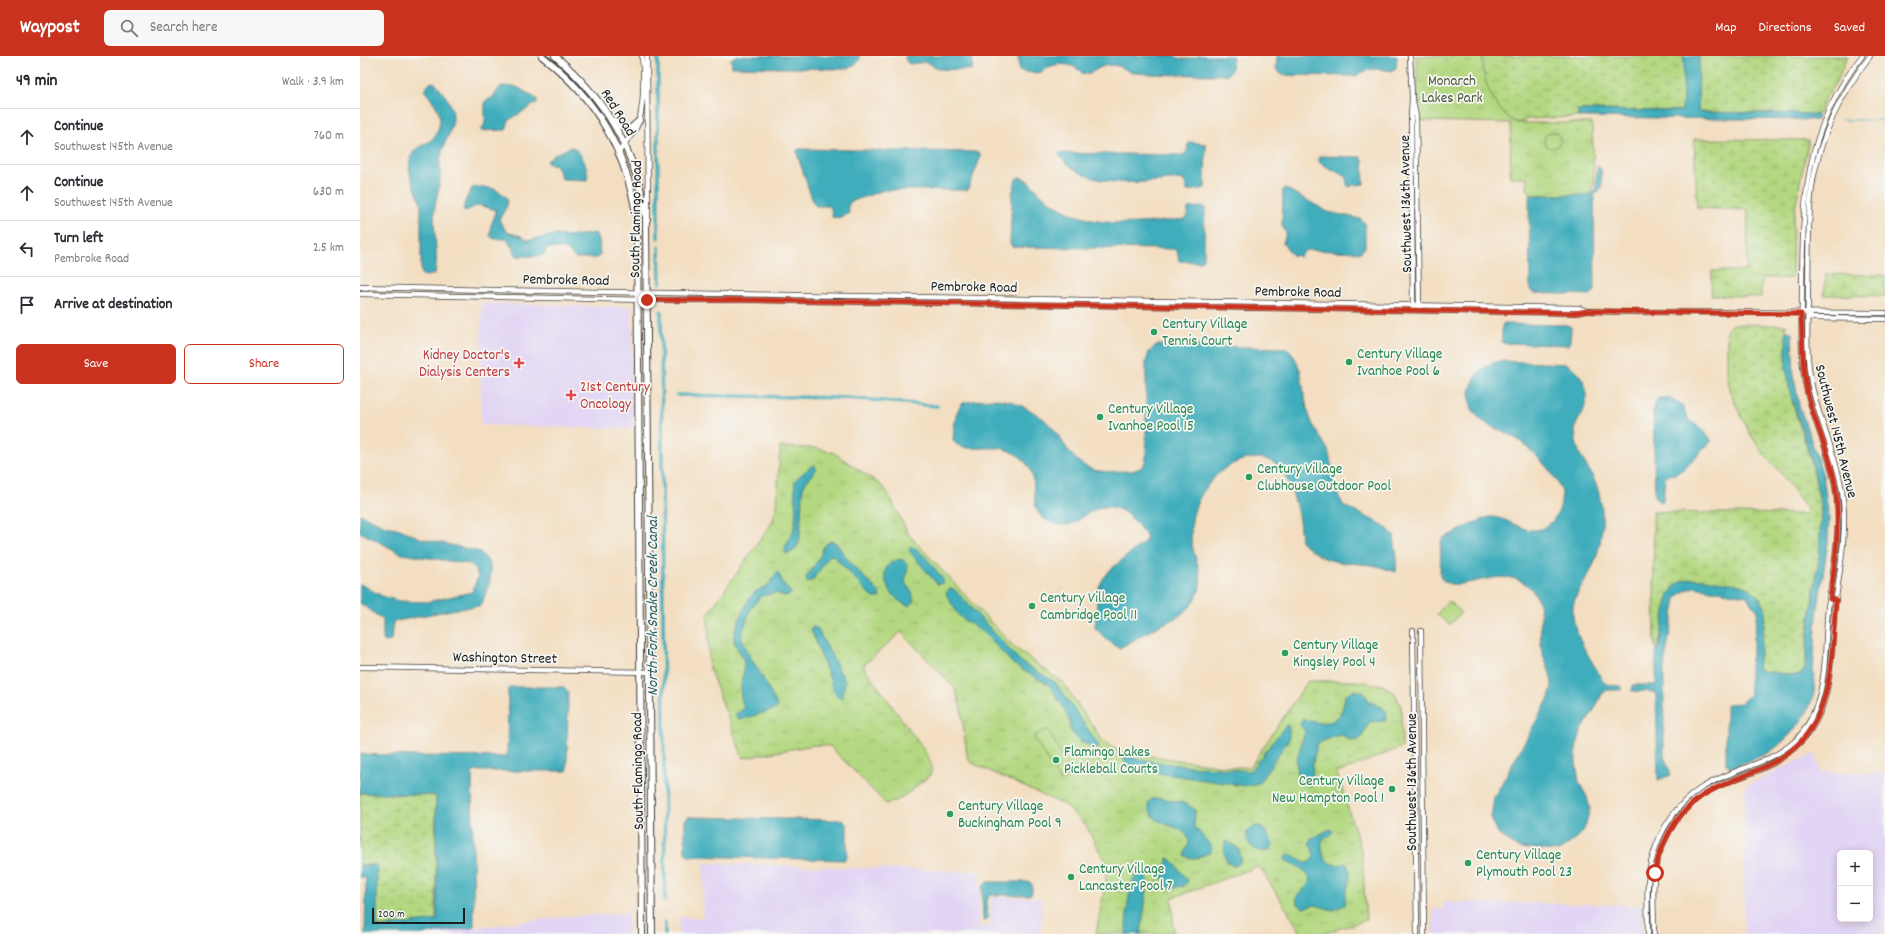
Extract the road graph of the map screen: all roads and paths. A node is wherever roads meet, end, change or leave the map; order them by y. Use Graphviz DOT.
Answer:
graph roads {
  1 [pos="542,56"];
  2 [pos="555,56"];
  3 [pos="642,56"];
  4 [pos="647,56"];
  5 [pos="1410,56"];
  6 [pos="1862,56"];
  7 [pos="1870,56"];
  8 [pos="1412,98"];
  9 [pos="610,118"];
  10 [pos="639,121"];
  11 [pos="624,143"];
  12 [pos="619,153"];
  13 [pos="647,243"];
  14 [pos="638,262"];
  15 [pos="360,287"];
  16 [pos="638,292"];
  17 [pos="647,292"];
  18 [pos="360,294"];
  19 [pos="769,294"];
  20 [pos="638,300"];
  21 [pos="647,300"];
  22 [pos="769,300"];
  23 [pos="1413,305"];
  24 [pos="1420,305"];
  25 [pos="1413,311"];
  26 [pos="1420,311"];
  27 [pos="1587,311"];
  28 [pos="1885,313"];
  29 [pos="1801,314"];
  30 [pos="1808,314"];
  31 [pos="1885,319"];
  32 [pos="1830,599"];
  33 [pos="1836,600"];
  34 [pos="1413,631"];
  35 [pos="1421,631"];
  36 [pos="360,667"];
  37 [pos="640,672"];
  38 [pos="650,672"];
  39 [pos="642,910"];
  40 [pos="642,934"];
  41 [pos="648,934"];
  42 [pos="652,934"];
  43 [pos="1417,934"];
  44 [pos="1424,934"];
  45 [pos="1648,934"];
  46 [pos="1654,934"];
  1 -- 12 [label="highway, Red Road"];
  2 -- 9 [label="highway, Red Road"];
  3 -- 10 [label="street, South Flamingo Road"];
  4 -- 13 [label="street, South Flamingo Road"];
  5 -- 8 [label="street, Southwest 136th Avenue"];
  6 -- 29 [label="street, Southwest 145th Avenue"];
  7 -- 30 [label="street, Southwest 145th Avenue"];
  8 -- 23 [label="street, Southwest 136th Avenue"];
  8 -- 24 [label="street, Southwest 136th Avenue"];
  9 -- 10 [label="highway"];
  9 -- 11 [label="highway, Red Road"];
  10 -- 11 [label="street, South Flamingo Road"];
  11 -- 12 [label="street, South Flamingo Road"];
  11 -- 13 [label="highway, Red Road"];
  12 -- 14 [label="highway, Red Road"];
  13 -- 17 [label="highway, South Flamingo Road"];
  14 -- 16 [label="highway, South Flamingo Road"];
  15 -- 16 [label="street, Pembroke Road"];
  16 -- 17 [label="street, Pembroke Road"];
  16 -- 20 [label="highway, South Flamingo Road"];
  17 -- 19 [label="street, Pembroke Road"];
  17 -- 21 [label="highway, South Flamingo Road"];
  18 -- 20 [label="street, Pembroke Road"];
  19 -- 22 [label="street"];
  19 -- 23 [label="street, Pembroke Road"];
  20 -- 21 [label="street, Pembroke Road"];
  20 -- 37 [label="highway, South Flamingo Road"];
  21 -- 22 [label="street, Pembroke Road"];
  21 -- 38 [label="highway, South Flamingo Road"];
  22 -- 25 [label="street, Pembroke Road"];
  23 -- 24 [label="street, Pembroke Road"];
  23 -- 25 [label="street, Southwest 136th Avenue"];
  24 -- 26 [label="street, Southwest 136th Avenue"];
  24 -- 27 [label="street, Pembroke Road"];
  25 -- 26 [label="street, Pembroke Road"];
  26 -- 27 [label="street, Pembroke Road"];
  27 -- 29 [label="street, Pembroke Road"];
  28 -- 30 [label="street, Pembroke Road"];
  29 -- 30 [label="street, Pembroke Road"];
  29 -- 32 [label="street, Southwest 145th Avenue"];
  30 -- 31 [label="street, Pembroke Road"];
  30 -- 33 [label="street, Southwest 145th Avenue"];
  32 -- 33 [label="street"];
  32 -- 45 [label="street, Southwest 145th Avenue"];
  33 -- 46 [label="street, Southwest 145th Avenue"];
  34 -- 43 [label="street, Southwest 136th Avenue"];
  35 -- 44 [label="street, Southwest 136th Avenue"];
  36 -- 37 [label="street, Washington Street"];
  37 -- 38 [label="street, Washington Street"];
  37 -- 39 [label="highway, South Flamingo Road"];
  38 -- 42 [label="highway, South Flamingo Road"];
  39 -- 40 [label="highway, South Flamingo Road"];
  39 -- 41 [label="highway"];
}
